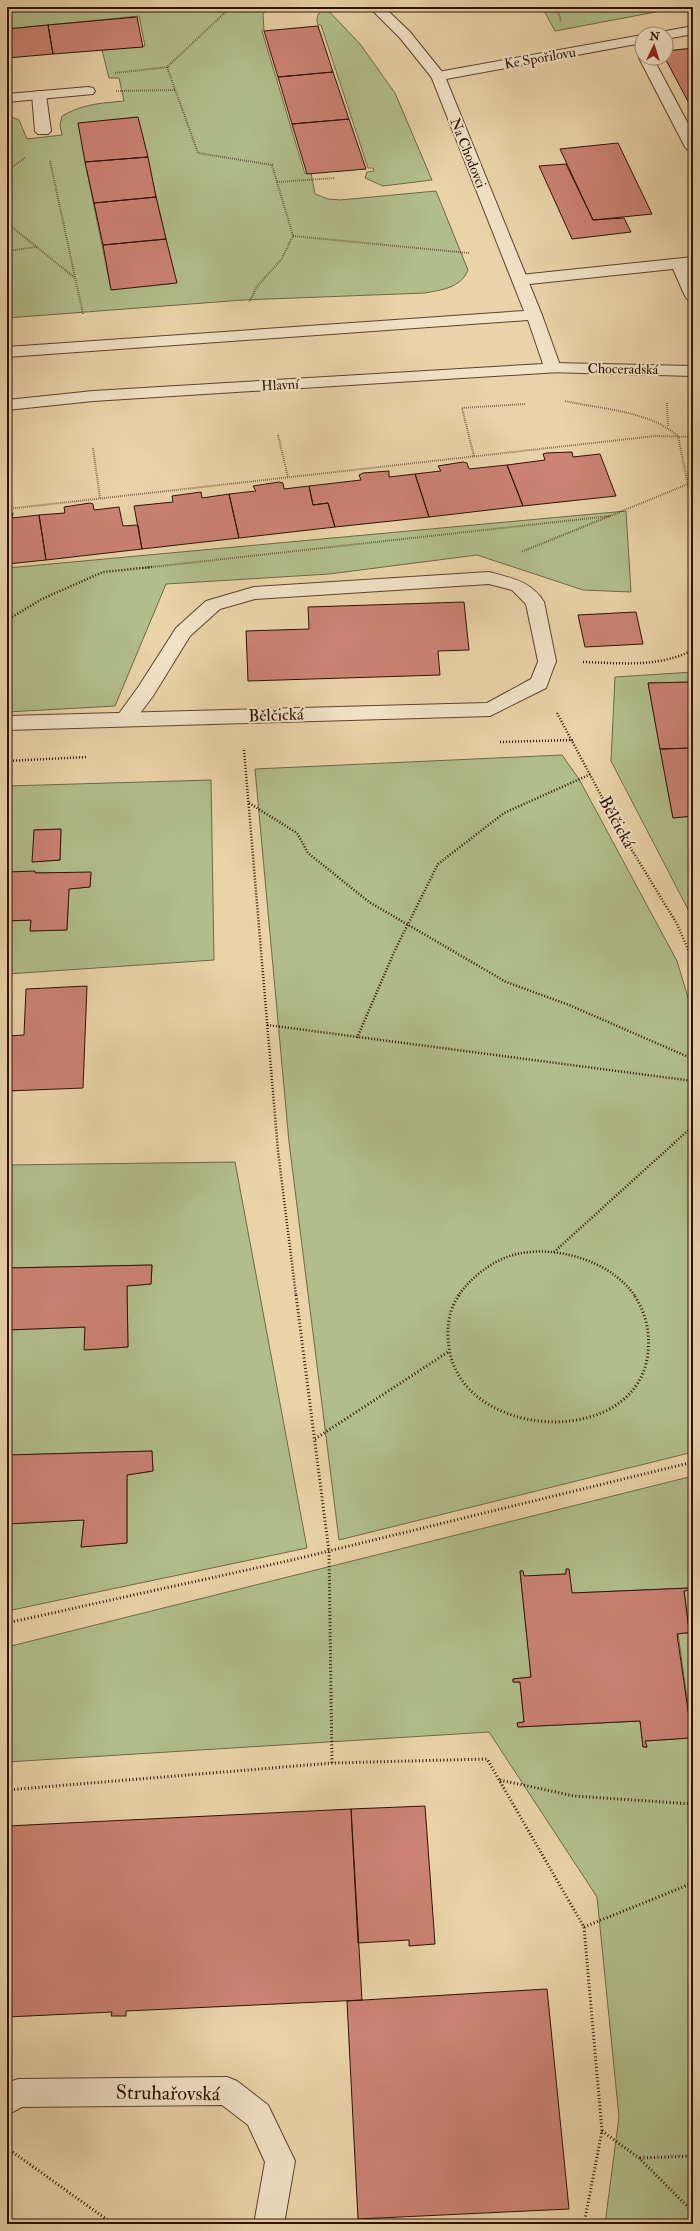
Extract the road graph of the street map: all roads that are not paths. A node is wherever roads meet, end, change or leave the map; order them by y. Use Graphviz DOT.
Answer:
graph roads {
  1 [pos="376,7"];
  2 [pos="693,30"];
  3 [pos="674,34"];
  4 [pos="634,44"];
  5 [pos="650,66"];
  6 [pos="438,76"];
  7 [pos="88,91"];
  8 [pos="39,95"];
  9 [pos="7,98"];
  10 [pos="44,131"];
  11 [pos="693,147"];
  12 [pos="685,263"];
  13 [pos="520,280"];
  14 [pos="693,296"];
  15 [pos="534,315"];
  16 [pos="7,352"];
  17 [pos="553,368"];
  18 [pos="693,371"];
  19 [pos="7,405"];
  20 [pos="125,719"];
  21 [pos="7,723"];
  22 [pos="7,2101"];
  23 [pos="269,2224"];
  1 -- 6 [label="street, Na Chodovci"];
  2 -- 3 [label="street"];
  4 -- 6 [label="street, Ke Spořilovu"];
  5 -- 11 [label="street"];
  6 -- 13 [label="street, Na Chodovci"];
  7 -- 8 [label="street"];
  8 -- 9 [label="street"];
  8 -- 10 [label="street"];
  12 -- 13 [label="street"];
  12 -- 14 [label="street"];
  13 -- 15 [label="street, Na Chodovci"];
  15 -- 16 [label="street"];
  15 -- 17 [label="street, Na Chodovci"];
  17 -- 18 [label="street, Choceradská"];
  17 -- 19 [label="street, Hlavní"];
  20 -- 20 [label="street, Bělčická"];
  20 -- 21 [label="street, Bělčická"];
  22 -- 23 [label="street, Struhařovská"];
}
